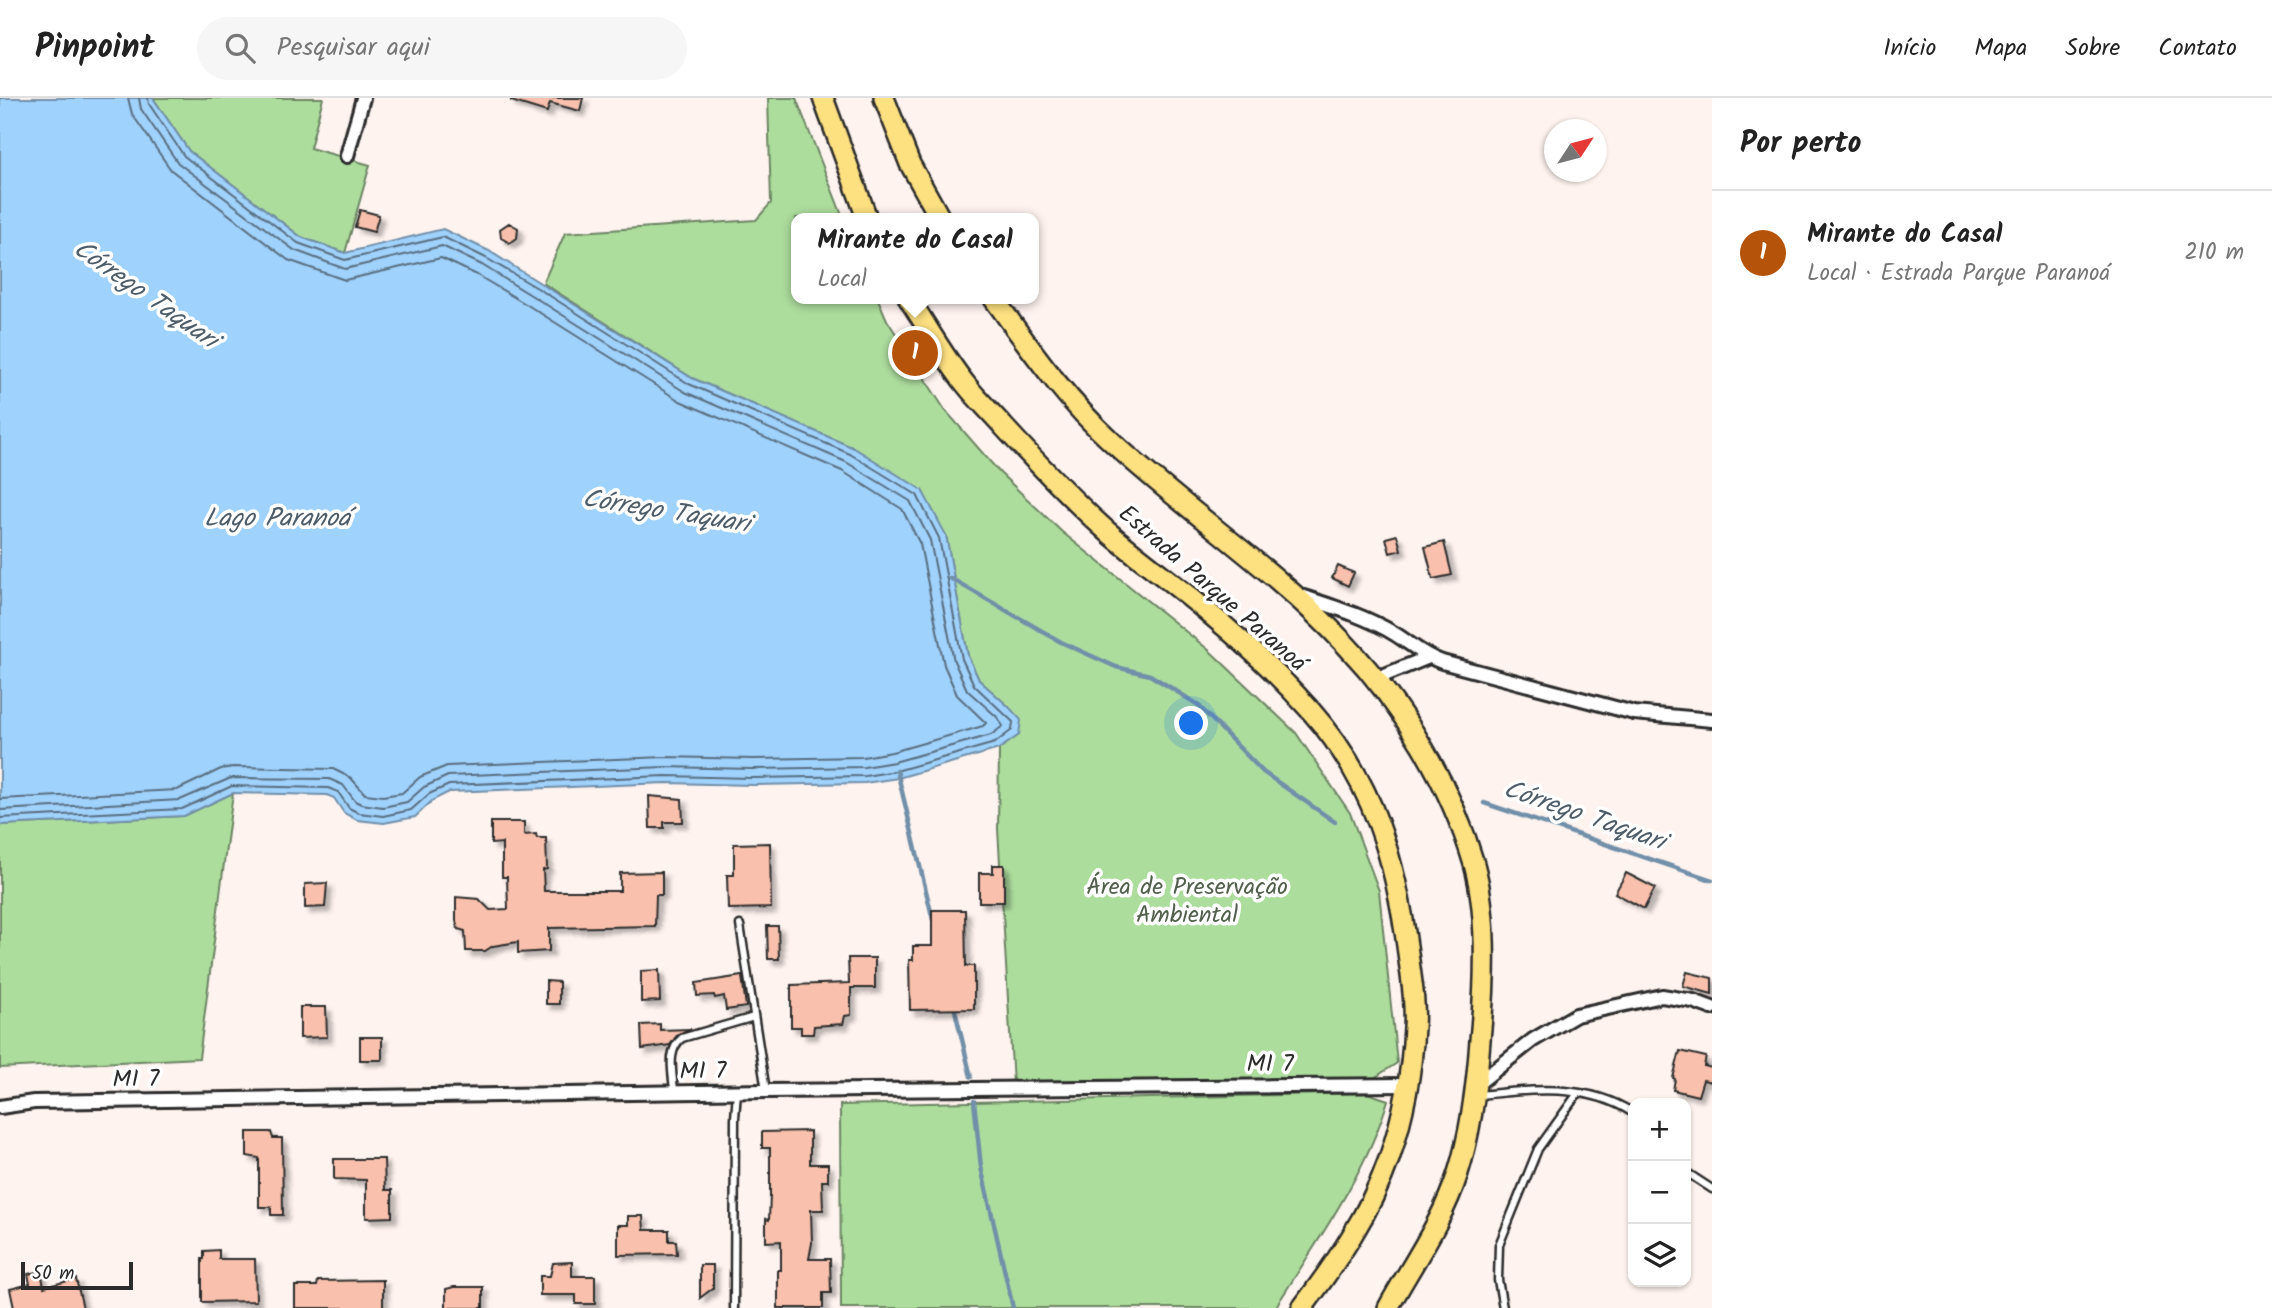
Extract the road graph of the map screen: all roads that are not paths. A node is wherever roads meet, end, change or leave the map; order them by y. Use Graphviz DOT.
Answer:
graph roads {
  1 [pos="363,98"];
  2 [pos="823,98"];
  3 [pos="884,98"];
  4 [pos="347,156"];
  5 [pos="865,213"];
  6 [pos="937,213"];
  7 [pos="912,304"];
  8 [pos="998,304"];
  9 [pos="1291,592"];
  10 [pos="1429,657"];
  11 [pos="1376,679"];
  12 [pos="1712,720"];
  13 [pos="740,925"];
  14 [pos="1712,1008"];
  15 [pos="754,1017"];
  16 [pos="1407,1085"];
  17 [pos="1475,1090"];
  18 [pos="766,1091"];
  19 [pos="737,1092"];
  20 [pos="674,1093"];
  21 [pos="1578,1093"];
  22 [pos="0,1107"];
  23 [pos="1628,1110"];
  24 [pos="1691,1175"];
  25 [pos="1712,1189"];
  26 [pos="734,1308"];
  27 [pos="1303,1308"];
  28 [pos="1388,1308"];
  29 [pos="1503,1308"];
  1 -- 4 [label="street"];
  2 -- 5 [label="main road"];
  3 -- 6 [label="main road"];
  7 -- 16 [label="main road, Estrada Parque Paranoá"];
  8 -- 9 [label="main road, Estrada Parque Paranoá"];
  9 -- 10 [label="street"];
  9 -- 11 [label="main road, Estrada Parque Paranoá"];
  10 -- 11 [label="street"];
  10 -- 12 [label="street"];
  11 -- 17 [label="main road, Estrada Parque Paranoá"];
  13 -- 15 [label="lane"];
  14 -- 17 [label="street"];
  15 -- 18 [label="lane"];
  15 -- 20 [label="lane"];
  16 -- 18 [label="street, MI 7"];
  16 -- 27 [label="main road, Estrada Parque Paranoá"];
  17 -- 21 [label="lane"];
  17 -- 28 [label="main road, Estrada Parque Paranoá"];
  18 -- 19 [label="street, MI 7"];
  19 -- 20 [label="street, MI 7"];
  19 -- 26 [label="lane"];
  20 -- 22 [label="street, MI 7"];
  21 -- 23 [label="lane"];
  21 -- 29 [label="lane"];
  24 -- 25 [label="lane"];
}
